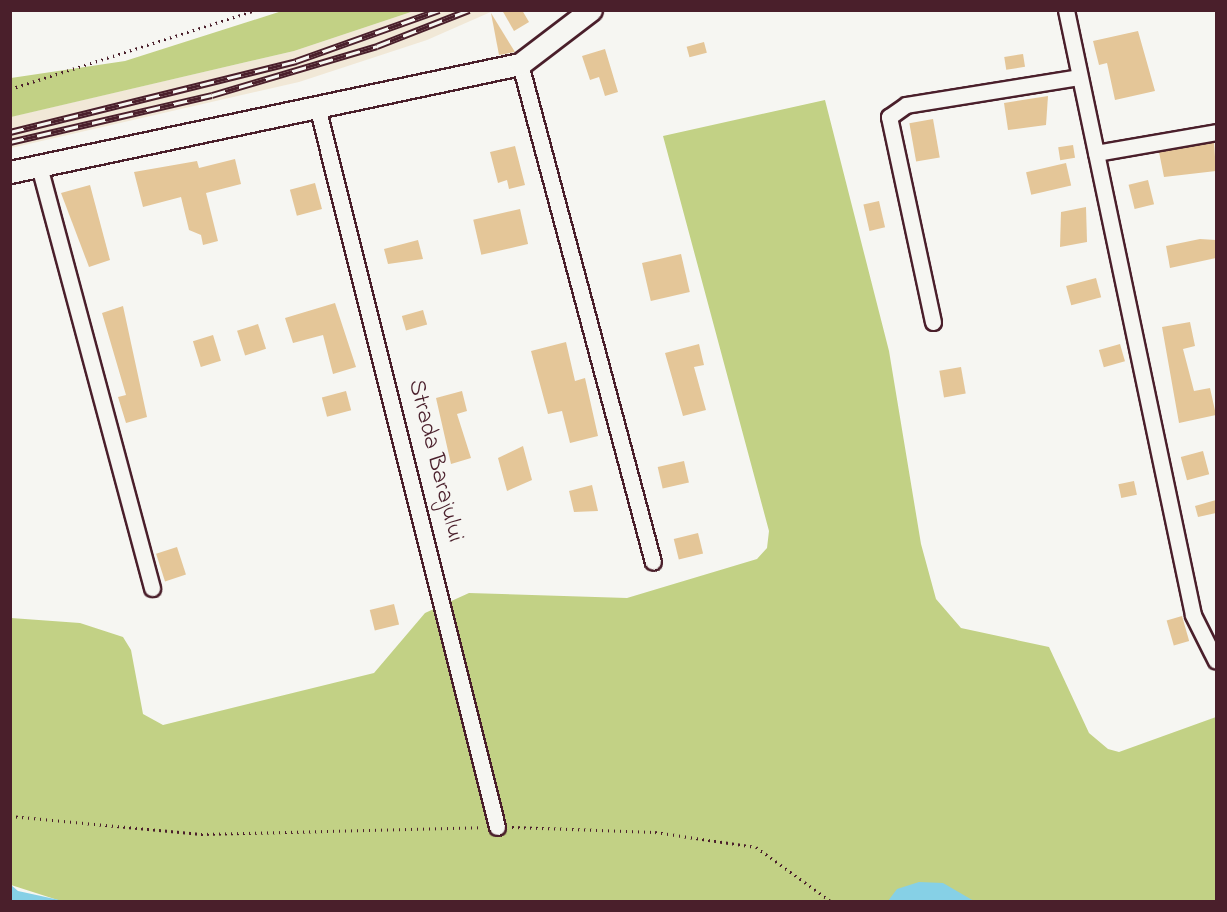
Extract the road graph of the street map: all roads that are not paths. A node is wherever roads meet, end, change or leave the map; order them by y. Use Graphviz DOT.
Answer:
graph roads {
  1 [pos="591,10"];
  2 [pos="1066,10"];
  3 [pos="520,64"];
  4 [pos="1079,77"];
  5 [pos="318,110"];
  6 [pos="1216,132"];
  7 [pos="1096,153"];
  8 [pos="39,166"];
  9 [pos="10,172"];
  10 [pos="933,322"];
  11 [pos="653,562"];
  12 [pos="152,588"];
  13 [pos="1216,661"];
  14 [pos="497,827"];
  1 -- 3 [label="street"];
  2 -- 4 [label="street"];
  3 -- 5 [label="street"];
  3 -- 11 [label="street"];
  4 -- 7 [label="street"];
  4 -- 10 [label="street"];
  5 -- 8 [label="street"];
  5 -- 14 [label="street, Strada Barajului"];
  6 -- 7 [label="street"];
  7 -- 13 [label="street"];
  8 -- 9 [label="street"];
  8 -- 12 [label="street"];
}
